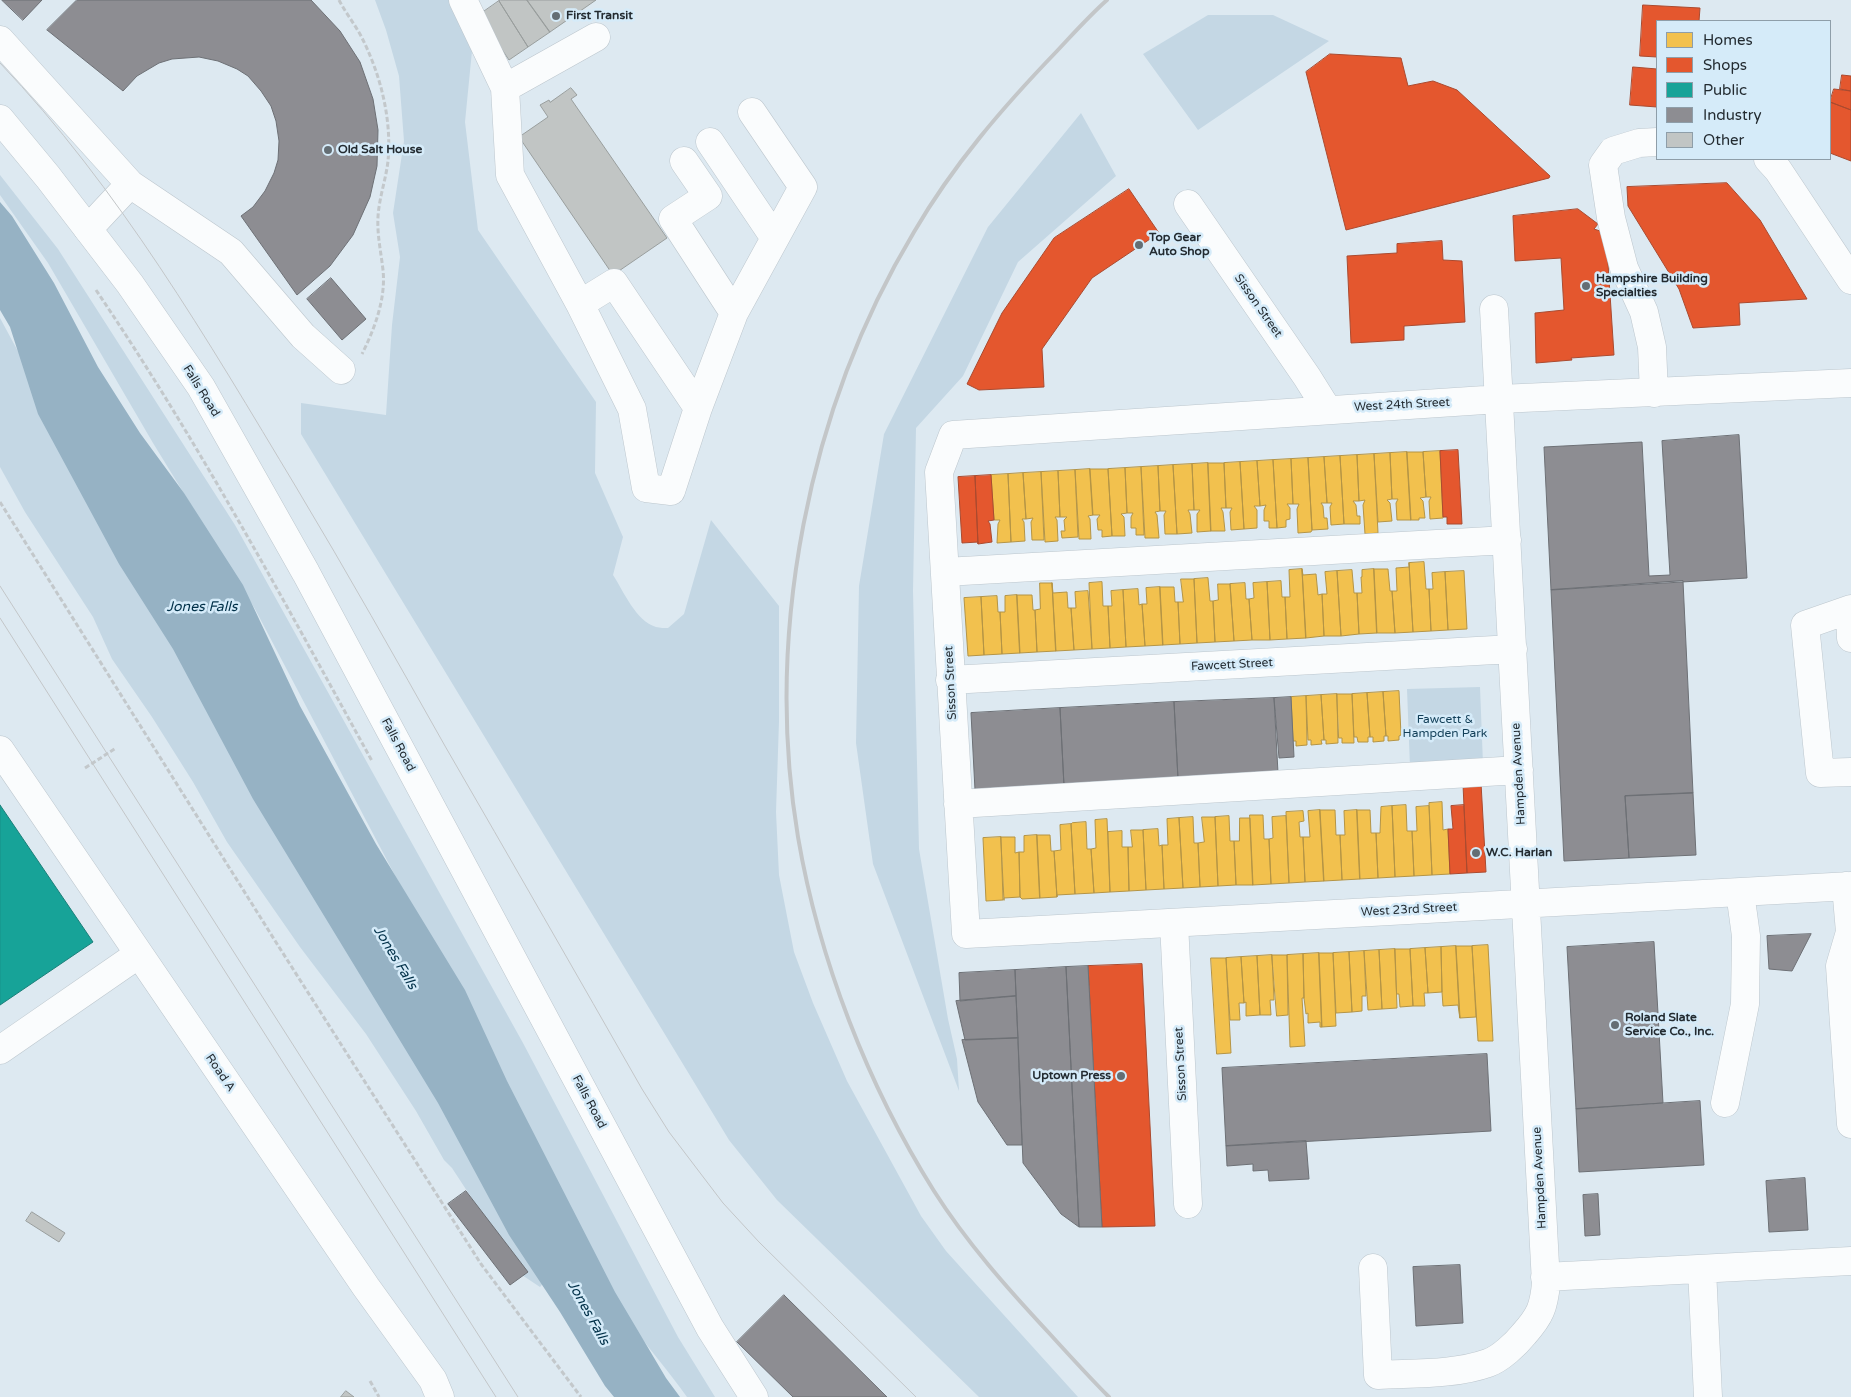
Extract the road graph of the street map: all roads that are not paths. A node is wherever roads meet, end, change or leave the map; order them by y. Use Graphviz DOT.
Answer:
graph roads {
  1 [pos="463,0"];
  2 [pos="596,37"];
  3 [pos="0,40"];
  4 [pos="504,88"];
  5 [pos="752,112"];
  6 [pos="0,119"];
  7 [pos="710,142"];
  8 [pos="1656,142"];
  9 [pos="1769,160"];
  10 [pos="684,161"];
  11 [pos="130,184"];
  12 [pos="1188,204"];
  13 [pos="88,229"];
  14 [pos="774,237"];
  15 [pos="1851,280"];
  16 [pos="580,304"];
  17 [pos="1494,309"];
  18 [pos="734,312"];
  19 [pos="341,370"];
  20 [pos="1851,383"];
  21 [pos="1654,393"];
  22 [pos="1500,399"];
  23 [pos="698,408"];
  24 [pos="1326,409"];
  25 [pos="953,434"];
  26 [pos="1508,540"];
  27 [pos="945,572"];
  28 [pos="1850,610"];
  29 [pos="1851,638"];
  30 [pos="1513,649"];
  31 [pos="950,680"];
  32 [pos="0,750"];
  33 [pos="1519,770"];
  34 [pos="1851,772"];
  35 [pos="958,804"];
  36 [pos="1849,886"];
  37 [pos="1740,892"];
  38 [pos="1526,904"];
  39 [pos="1174,923"];
  40 [pos="966,934"];
  41 [pos="139,954"];
  42 [pos="0,1050"];
  43 [pos="1725,1103"];
  44 [pos="1851,1124"];
  45 [pos="1188,1204"];
  46 [pos="1851,1261"];
  47 [pos="1373,1268"];
  48 [pos="1702,1269"];
  49 [pos="1545,1277"];
  50 [pos="440,1397"];
  51 [pos="754,1397"];
  52 [pos="1708,1397"];
  1 -- 4 [label="street"];
  2 -- 4 [label="street"];
  3 -- 11 [label="street"];
  4 -- 16 [label="street"];
  5 -- 14 [label="street"];
  6 -- 13 [label="street, Falls Road"];
  7 -- 14 [label="street"];
  8 -- 21 [label="street"];
  9 -- 15 [label="street"];
  10 -- 18 [label="street"];
  11 -- 13 [label="street"];
  11 -- 19 [label="street"];
  12 -- 24 [label="street, Sisson Street"];
  13 -- 51 [label="street, Falls Road"];
  14 -- 18 [label="street"];
  16 -- 23 [label="street"];
  16 -- 23 [label="street"];
  17 -- 22 [label="street, Hampden Avenue"];
  18 -- 23 [label="street"];
  20 -- 21 [label="street, West 24th Street"];
  21 -- 22 [label="street, West 24th Street"];
  22 -- 24 [label="street, West 24th Street"];
  22 -- 26 [label="street, Hampden Avenue"];
  24 -- 25 [label="street, West 24th Street"];
  25 -- 27 [label="street, Sisson Street"];
  26 -- 27 [label="street"];
  26 -- 30 [label="street, Hampden Avenue"];
  27 -- 31 [label="street, Sisson Street"];
  28 -- 29 [label="street"];
  28 -- 34 [label="street"];
  30 -- 31 [label="street, Fawcett Street"];
  30 -- 33 [label="street, Hampden Avenue"];
  31 -- 35 [label="street, Sisson Street"];
  32 -- 41 [label="street, Road A"];
  33 -- 35 [label="street"];
  33 -- 38 [label="street, Hampden Avenue"];
  35 -- 40 [label="street, Sisson Street"];
  36 -- 37 [label="street, West 23rd Street"];
  36 -- 44 [label="street"];
  37 -- 38 [label="street, West 23rd Street"];
  37 -- 43 [label="street"];
  38 -- 39 [label="street, West 23rd Street"];
  38 -- 49 [label="street, Hampden Avenue"];
  39 -- 40 [label="street, West 23rd Street"];
  39 -- 45 [label="street, Sisson Street"];
  41 -- 42 [label="street"];
  41 -- 50 [label="street, Road A"];
  46 -- 48 [label="street"];
  47 -- 49 [label="street, Hampden Avenue"];
  48 -- 49 [label="street"];
  48 -- 52 [label="street"];
}
